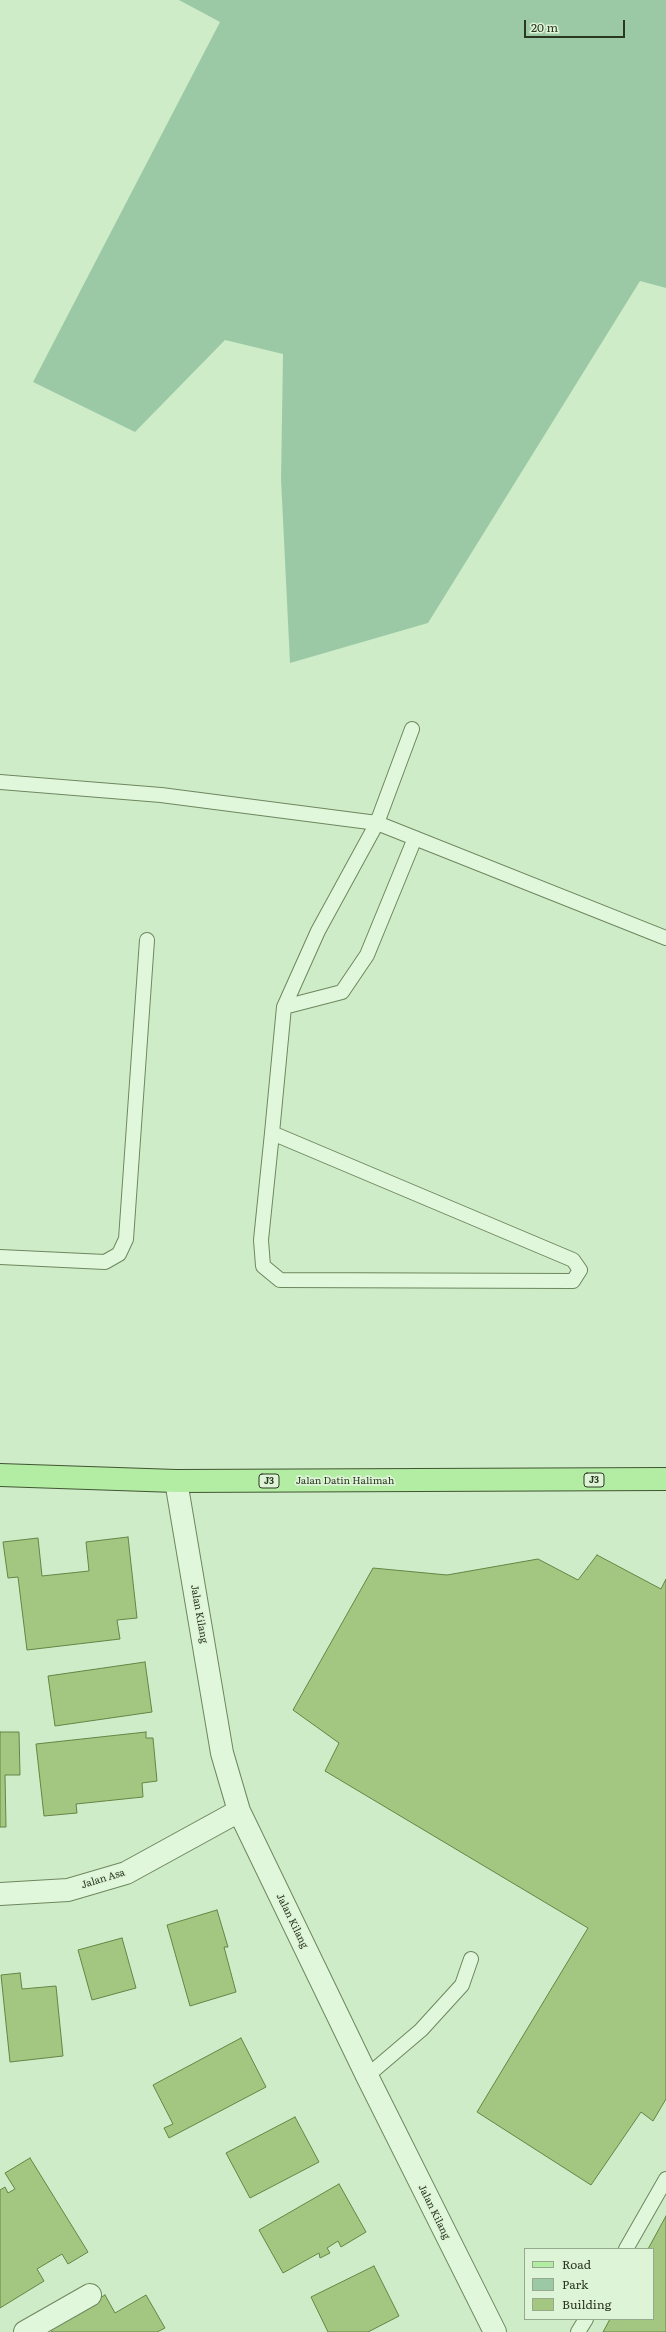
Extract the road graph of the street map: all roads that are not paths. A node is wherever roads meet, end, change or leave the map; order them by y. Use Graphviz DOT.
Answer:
graph roads {
  1 [pos="412,729"];
  2 [pos="0,782"];
  3 [pos="377,823"];
  4 [pos="415,838"];
  5 [pos="666,938"];
  6 [pos="147,940"];
  7 [pos="284,1007"];
  8 [pos="272,1133"];
  9 [pos="0,1257"];
  10 [pos="0,1475"];
  11 [pos="666,1479"];
  12 [pos="176,1482"];
  13 [pos="239,1811"];
  14 [pos="0,1894"];
  15 [pos="471,1959"];
  16 [pos="367,2076"];
  17 [pos="666,2179"];
  18 [pos="627,2248"];
  19 [pos="90,2295"];
  20 [pos="585,2320"];
  21 [pos="25,2332"];
  22 [pos="495,2332"];
  23 [pos="578,2332"];
  1 -- 3 [label="lane"];
  2 -- 3 [label="lane"];
  3 -- 4 [label="lane"];
  3 -- 7 [label="lane"];
  4 -- 5 [label="lane"];
  4 -- 7 [label="lane"];
  6 -- 9 [label="lane"];
  7 -- 8 [label="lane"];
  8 -- 8 [label="lane"];
  10 -- 12 [label="main road, Jalan Datin Halimah / J3"];
  11 -- 12 [label="main road, Jalan Datin Halimah / J3"];
  12 -- 13 [label="street, Jalan Kilang"];
  13 -- 14 [label="street, Jalan Asa"];
  13 -- 16 [label="street, Jalan Kilang"];
  15 -- 16 [label="lane"];
  16 -- 22 [label="street, Jalan Kilang"];
  17 -- 18 [label="lane"];
  19 -- 21 [label="street"];
  20 -- 23 [label="lane"];
}
